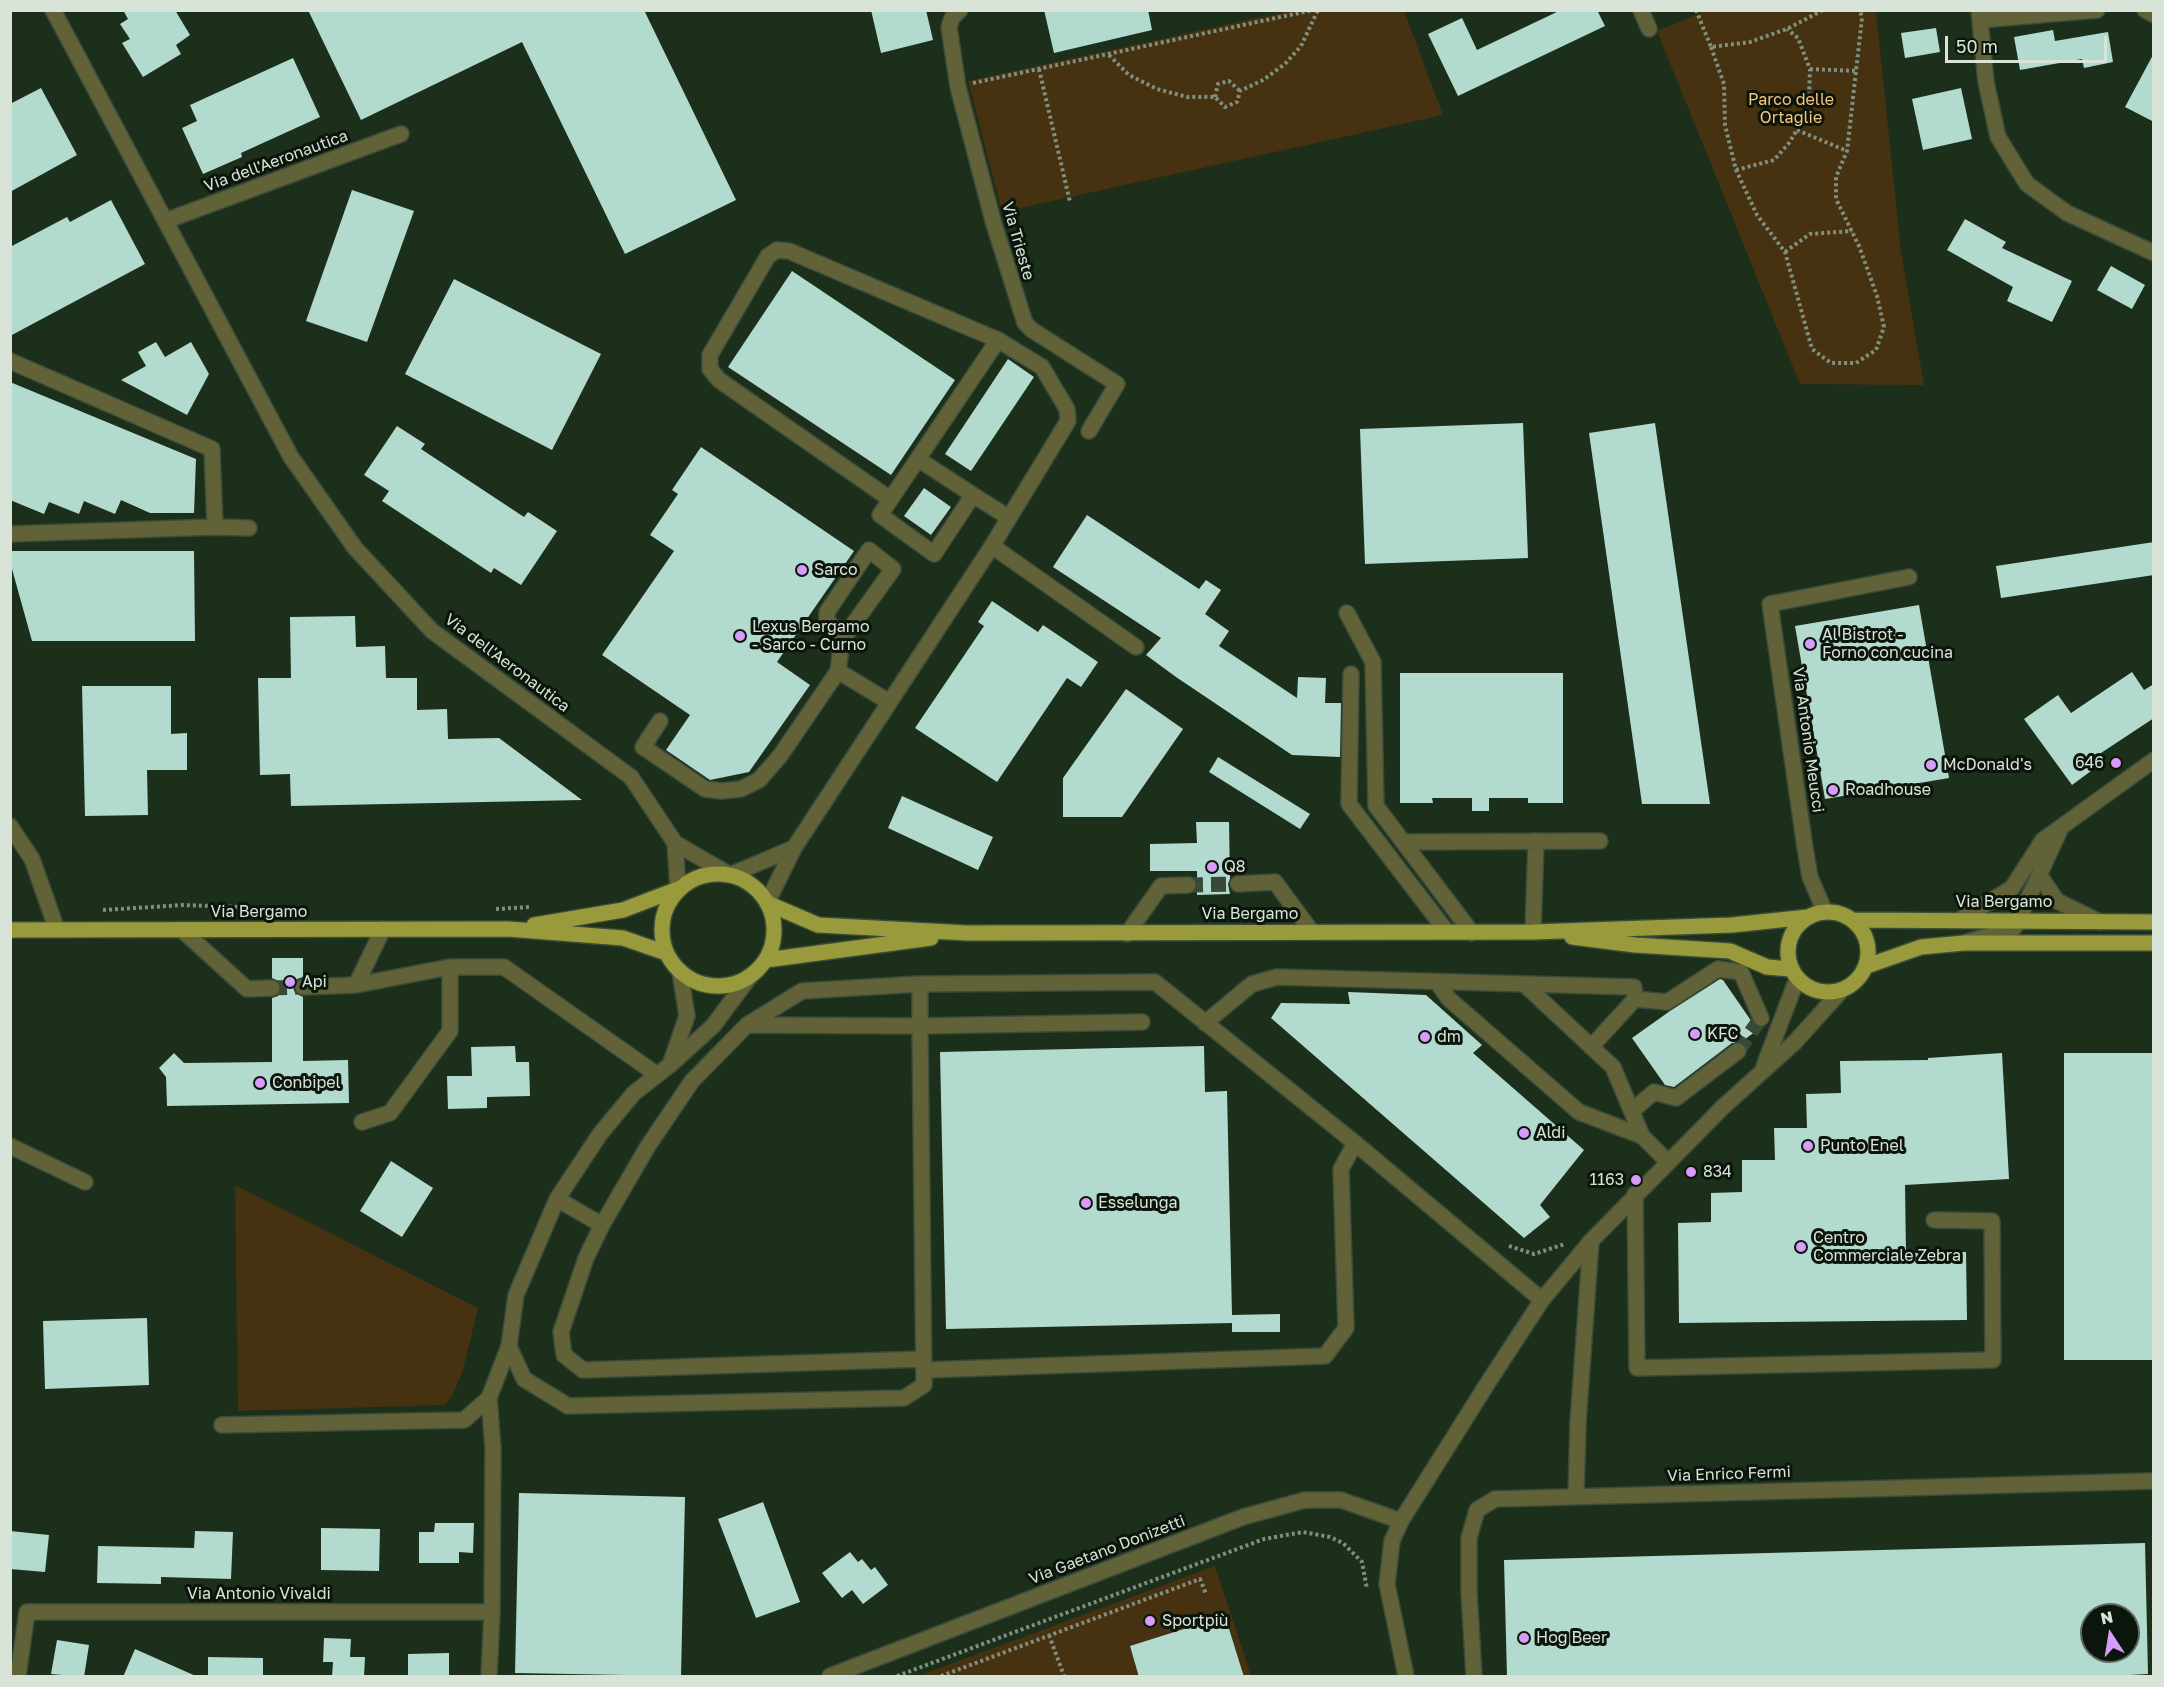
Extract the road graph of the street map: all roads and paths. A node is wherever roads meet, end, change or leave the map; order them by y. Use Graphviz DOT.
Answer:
graph roads {
  1 [pos="53,10"];
  2 [pos="960,10"];
  3 [pos="1313,10"];
  4 [pos="1318,10"];
  5 [pos="1641,10"];
  6 [pos="1696,10"];
  7 [pos="1823,10"];
  8 [pos="1860,10"];
  9 [pos="2097,10"];
  10 [pos="2145,10"];
  11 [pos="1980,15"];
  12 [pos="2154,15"];
  13 [pos="1788,28"];
  14 [pos="1649,29"];
  15 [pos="1712,47"];
  16 [pos="1108,54"];
  17 [pos="1039,69"];
  18 [pos="1810,69"];
  19 [pos="1856,71"];
  20 [pos="958,87"];
  21 [pos="1240,91"];
  22 [pos="1215,97"];
  23 [pos="1797,130"];
  24 [pos="401,134"];
  25 [pos="1847,151"];
  26 [pos="1736,170"];
  27 [pos="1070,202"];
  28 [pos="165,221"];
  29 [pos="1852,231"];
  30 [pos="1785,252"];
  31 [pos="2154,253"];
  32 [pos="998,340"];
  33 [pos="10,361"];
  34 [pos="1089,430"];
  35 [pos="918,459"];
  36 [pos="973,495"];
  37 [pos="890,499"];
  38 [pos="1008,517"];
  39 [pos="215,527"];
  40 [pos="249,528"];
  41 [pos="10,534"];
  42 [pos="992,546"];
  43 [pos="1909,577"];
  44 [pos="1347,613"];
  45 [pos="842,640"];
  46 [pos="1136,647"];
  47 [pos="838,671"];
  48 [pos="1351,674"];
  49 [pos="889,702"];
  50 [pos="660,722"];
  51 [pos="2154,760"];
  52 [pos="10,826"];
  53 [pos="2062,827"];
  54 [pos="1536,841"];
  55 [pos="1600,841"];
  56 [pos="1403,842"];
  57 [pos="675,843"];
  58 [pos="794,848"];
  59 [pos="730,875"];
  60 [pos="2040,876"];
  61 [pos="1238,884"];
  62 [pos="1188,885"];
  63 [pos="678,890"];
  64 [pos="768,903"];
  65 [pos="538,906"];
  66 [pos="301,909"];
  67 [pos="490,909"];
  68 [pos="94,910"];
  69 [pos="1825,912"];
  70 [pos="1808,917"];
  71 [pos="1853,920"];
  72 [pos="1961,920"];
  73 [pos="2020,920"];
  74 [pos="2100,922"];
  75 [pos="2154,922"];
  76 [pos="383,929"];
  77 [pos="508,929"];
  78 [pos="10,930"];
  79 [pos="57,930"];
  80 [pos="183,930"];
  81 [pos="1312,932"];
  82 [pos="1447,932"];
  83 [pos="1533,932"];
  84 [pos="967,933"];
  85 [pos="1472,933"];
  86 [pos="1127,934"];
  87 [pos="1964,943"];
  88 [pos="2154,943"];
  89 [pos="666,953"];
  90 [pos="766,960"];
  91 [pos="1867,966"];
  92 [pos="450,968"];
  93 [pos="680,972"];
  94 [pos="1794,974"];
  95 [pos="752,975"];
  96 [pos="1437,982"];
  97 [pos="920,984"];
  98 [pos="1524,984"];
  99 [pos="356,986"];
  100 [pos="303,987"];
  101 [pos="272,988"];
  102 [pos="1840,992"];
  103 [pos="1635,999"];
  104 [pos="1761,1018"];
  105 [pos="1142,1022"];
  106 [pos="1205,1023"];
  107 [pos="747,1025"];
  108 [pos="920,1026"];
  109 [pos="1591,1047"];
  110 [pos="1738,1051"];
  111 [pos="670,1065"];
  112 [pos="1763,1069"];
  113 [pos="656,1074"];
  114 [pos="1632,1111"];
  115 [pos="362,1122"];
  116 [pos="1642,1136"];
  117 [pos="1355,1143"];
  118 [pos="10,1146"];
  119 [pos="1668,1162"];
  120 [pos="84,1182"];
  121 [pos="1635,1194"];
  122 [pos="557,1199"];
  123 [pos="1934,1220"];
  124 [pos="602,1225"];
  125 [pos="1591,1241"];
  126 [pos="1503,1242"];
  127 [pos="1566,1244"];
  128 [pos="1542,1300"];
  129 [pos="509,1346"];
  130 [pos="925,1364"];
  131 [pos="489,1398"];
  132 [pos="222,1425"];
  133 [pos="2154,1481"];
  134 [pos="1576,1497"];
  135 [pos="1401,1521"];
  136 [pos="1206,1594"];
  137 [pos="1369,1594"];
  138 [pos="492,1612"];
  139 [pos="1049,1635"];
  140 [pos="18,1677"];
  141 [pos="489,1677"];
  142 [pos="830,1677"];
  143 [pos="897,1677"];
  144 [pos="941,1677"];
  145 [pos="1064,1677"];
  146 [pos="1406,1677"];
  147 [pos="1474,1677"];
  1 -- 28 [label="street, Via dell'Aeronautica"];
  2 -- 20 [label="street, Via Trieste"];
  3 -- 16 [label="path"];
  4 -- 21 [label="path"];
  5 -- 14 [label="street"];
  6 -- 15 [label="path"];
  7 -- 13 [label="path"];
  8 -- 19 [label="path"];
  9 -- 11 [label="street"];
  10 -- 12 [label="street"];
  11 -- 31 [label="street"];
  13 -- 15 [label="path"];
  13 -- 18 [label="path"];
  15 -- 26 [label="path"];
  16 -- 17 [label="path"];
  16 -- 22 [label="path"];
  17 -- 20 [label="path"];
  17 -- 27 [label="path"];
  18 -- 19 [label="path"];
  18 -- 23 [label="path"];
  19 -- 25 [label="path"];
  20 -- 34 [label="street, Via Trieste"];
  21 -- 22 [label="path"];
  21 -- 22 [label="path"];
  23 -- 25 [label="path"];
  23 -- 26 [label="path"];
  24 -- 28 [label="street, Via dell'Aeronautica"];
  25 -- 29 [label="path"];
  26 -- 30 [label="path"];
  28 -- 57 [label="street, Via dell'Aeronautica"];
  29 -- 30 [label="path"];
  29 -- 30 [label="path"];
  32 -- 35 [label="street"];
  32 -- 37 [label="street"];
  32 -- 38 [label="street"];
  33 -- 39 [label="street"];
  35 -- 36 [label="street"];
  35 -- 37 [label="street"];
  36 -- 37 [label="street"];
  36 -- 38 [label="street"];
  38 -- 42 [label="street"];
  39 -- 40 [label="street"];
  39 -- 41 [label="street"];
  42 -- 46 [label="street"];
  42 -- 49 [label="street"];
  43 -- 69 [label="street, Via Antonio Meucci"];
  44 -- 56 [label="street"];
  45 -- 45 [label="street"];
  45 -- 47 [label="street"];
  47 -- 49 [label="street"];
  47 -- 50 [label="street"];
  48 -- 82 [label="street"];
  49 -- 58 [label="street"];
  51 -- 53 [label="street"];
  52 -- 79 [label="street"];
  53 -- 60 [label="street"];
  53 -- 72 [label="street"];
  54 -- 55 [label="street"];
  54 -- 56 [label="street"];
  54 -- 83 [label="street"];
  56 -- 85 [label="street"];
  57 -- 59 [label="street, Via dell'Aeronautica"];
  57 -- 63 [label="street"];
  58 -- 59 [label="street"];
  58 -- 64 [label="street"];
  59 -- 63 [label="main road"];
  59 -- 64 [label="main road"];
  60 -- 73 [label="street"];
  60 -- 74 [label="street"];
  61 -- 81 [label="street"];
  62 -- 86 [label="street"];
  63 -- 77 [label="main road, Via Bergamo"];
  63 -- 89 [label="main road"];
  64 -- 84 [label="main road, Via Bergamo"];
  64 -- 90 [label="main road"];
  65 -- 67 [label="path"];
  66 -- 68 [label="path"];
  69 -- 70 [label="main road"];
  69 -- 71 [label="main road"];
  70 -- 83 [label="main road, Via Bergamo"];
  70 -- 94 [label="main road"];
  71 -- 72 [label="main road, Via Bergamo"];
  71 -- 91 [label="main road"];
  72 -- 73 [label="main road, Via Bergamo"];
  73 -- 74 [label="main road, Via Bergamo"];
  73 -- 87 [label="street"];
  74 -- 75 [label="main road, Via Bergamo"];
  76 -- 77 [label="main road, Via Bergamo"];
  76 -- 80 [label="main road, Via Bergamo"];
  76 -- 99 [label="street"];
  77 -- 89 [label="main road, Via Bergamo"];
  78 -- 79 [label="main road, Via Bergamo"];
  79 -- 80 [label="main road, Via Bergamo"];
  80 -- 101 [label="street"];
  81 -- 82 [label="main road, Via Bergamo"];
  81 -- 86 [label="main road, Via Bergamo"];
  82 -- 85 [label="main road, Via Bergamo"];
  83 -- 85 [label="main road, Via Bergamo"];
  83 -- 94 [label="main road, Via Bergamo"];
  84 -- 86 [label="main road, Via Bergamo"];
  84 -- 90 [label="main road, Via Bergamo"];
  87 -- 88 [label="main road"];
  87 -- 91 [label="main road"];
  89 -- 93 [label="main road"];
  90 -- 95 [label="main road"];
  91 -- 102 [label="main road"];
  92 -- 99 [label="street"];
  92 -- 113 [label="street"];
  92 -- 115 [label="street"];
  93 -- 95 [label="main road"];
  93 -- 111 [label="street"];
  94 -- 102 [label="main road"];
  94 -- 112 [label="street"];
  95 -- 111 [label="street"];
  96 -- 98 [label="street"];
  96 -- 106 [label="street"];
  96 -- 116 [label="street"];
  97 -- 106 [label="street"];
  97 -- 107 [label="street"];
  97 -- 108 [label="street"];
  98 -- 103 [label="street"];
  98 -- 109 [label="street"];
  99 -- 100 [label="street"];
  102 -- 112 [label="street"];
  103 -- 104 [label="street"];
  103 -- 109 [label="street"];
  105 -- 108 [label="street"];
  106 -- 117 [label="street"];
  107 -- 108 [label="street"];
  107 -- 124 [label="street"];
  108 -- 130 [label="street"];
  109 -- 114 [label="street"];
  110 -- 114 [label="street"];
  111 -- 113 [label="street"];
  112 -- 119 [label="street"];
  113 -- 122 [label="street"];
  114 -- 116 [label="street"];
  116 -- 119 [label="street"];
  117 -- 128 [label="street"];
  117 -- 130 [label="street"];
  118 -- 120 [label="street"];
  119 -- 121 [label="street"];
  121 -- 123 [label="street"];
  121 -- 125 [label="street"];
  122 -- 124 [label="street"];
  122 -- 129 [label="street"];
  124 -- 130 [label="street"];
  125 -- 128 [label="street"];
  125 -- 134 [label="street"];
  126 -- 127 [label="path"];
  128 -- 135 [label="street"];
  129 -- 130 [label="street"];
  129 -- 131 [label="street"];
  131 -- 132 [label="street"];
  131 -- 138 [label="street"];
  133 -- 134 [label="street, Via Enrico Fermi"];
  134 -- 147 [label="street, Via Enrico Fermi"];
  135 -- 142 [label="street, Via Gaetano Donizetti"];
  135 -- 146 [label="street"];
  136 -- 139 [label="path"];
  137 -- 143 [label="path"];
  138 -- 140 [label="street, Via Antonio Vivaldi"];
  138 -- 141 [label="street"];
  139 -- 144 [label="path"];
  139 -- 145 [label="path"];
}
